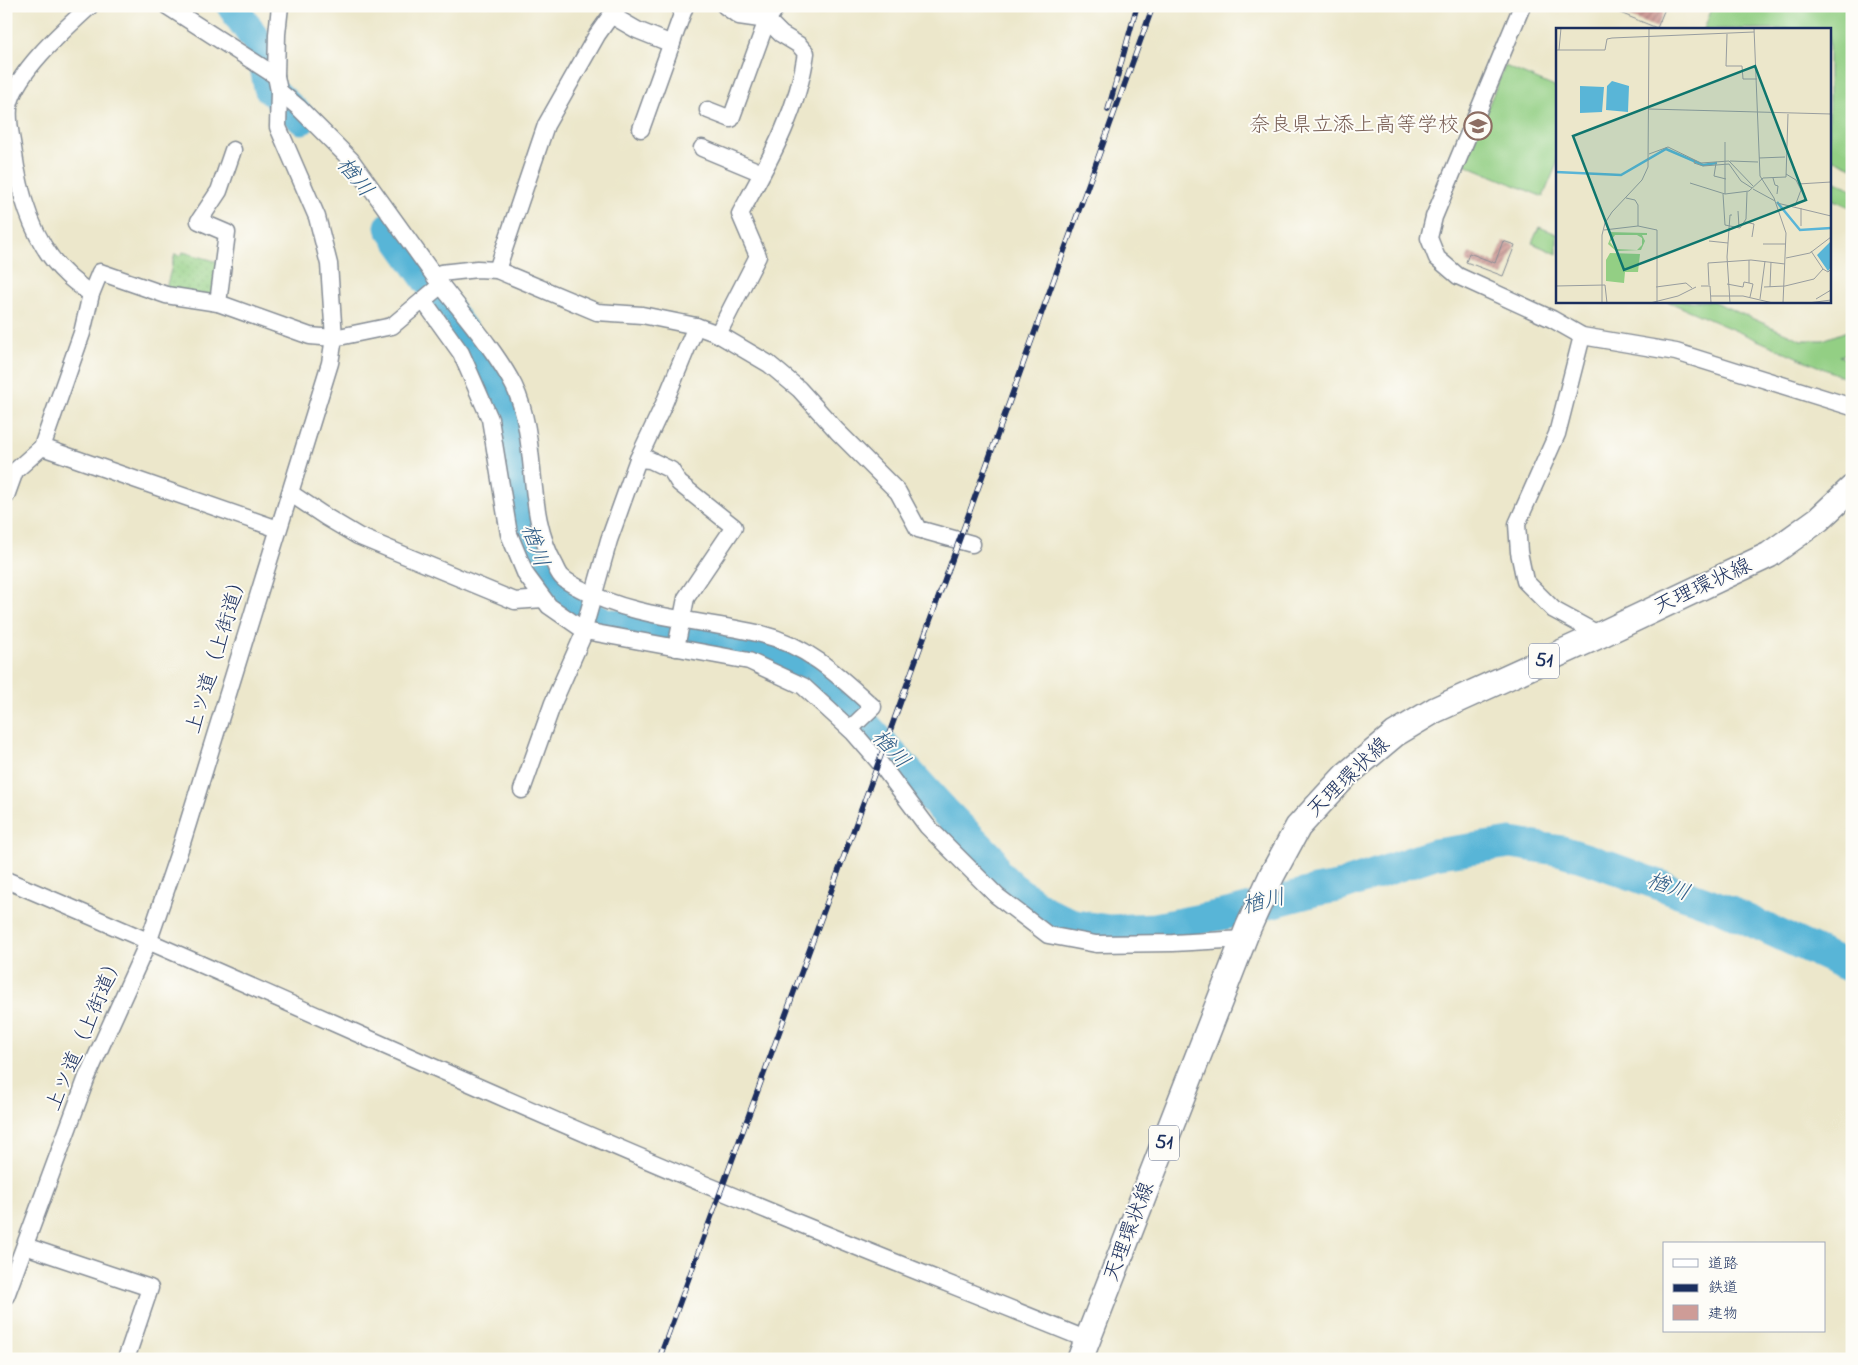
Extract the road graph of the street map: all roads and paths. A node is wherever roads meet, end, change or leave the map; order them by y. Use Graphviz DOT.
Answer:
graph roads {
  1 [pos="90,6"];
  2 [pos="167,6"];
  3 [pos="280,6"];
  4 [pos="685,6"];
  5 [pos="725,6"];
  6 [pos="777,6"];
  7 [pos="1522,6"];
  8 [pos="613,10"];
  9 [pos="767,20"];
  10 [pos="672,44"];
  11 [pos="277,84"];
  12 [pos="708,110"];
  13 [pos="641,129"];
  14 [pos="702,148"];
  15 [pos="233,150"];
  16 [pos="11,168"];
  17 [pos="762,173"];
  18 [pos="497,270"];
  19 [pos="433,290"];
  20 [pos="91,294"];
  21 [pos="218,303"];
  22 [pos="696,326"];
  23 [pos="718,334"];
  24 [pos="1582,336"];
  25 [pos="334,338"];
  26 [pos="1852,407"];
  27 [pos="42,447"];
  28 [pos="638,459"];
  29 [pos="1852,488"];
  30 [pos="290,493"];
  31 [pos="6,496"];
  32 [pos="278,529"];
  33 [pos="972,544"];
  34 [pos="543,599"];
  35 [pos="593,600"];
  36 [pos="681,619"];
  37 [pos="585,628"];
  38 [pos="1600,635"];
  39 [pos="676,648"];
  40 [pos="850,730"];
  41 [pos="522,790"];
  42 [pos="6,880"];
  43 [pos="1246,933"];
  44 [pos="149,940"];
  45 [pos="25,1246"];
  46 [pos="6,1296"];
  47 [pos="1084,1349"];
  48 [pos="126,1359"];
  1 -- 16 [label="street"];
  2 -- 11 [label="street"];
  3 -- 11 [label="street, 上ツ道（上街道）"];
  4 -- 10 [label="street"];
  5 -- 9 [label="street"];
  6 -- 9 [label="street"];
  7 -- 24 [label="street"];
  8 -- 10 [label="street"];
  8 -- 18 [label="street"];
  9 -- 12 [label="street"];
  9 -- 17 [label="street"];
  10 -- 13 [label="street"];
  11 -- 19 [label="street"];
  11 -- 25 [label="street, 上ツ道（上街道）"];
  14 -- 17 [label="street"];
  15 -- 21 [label="street"];
  16 -- 20 [label="street"];
  17 -- 23 [label="street"];
  18 -- 19 [label="street"];
  18 -- 22 [label="street"];
  19 -- 25 [label="street"];
  19 -- 34 [label="street"];
  19 -- 35 [label="street"];
  20 -- 21 [label="street"];
  20 -- 27 [label="street"];
  21 -- 25 [label="street"];
  22 -- 23 [label="street"];
  22 -- 28 [label="street"];
  23 -- 33 [label="street"];
  24 -- 26 [label="street"];
  24 -- 38 [label="street"];
  25 -- 30 [label="street, 上ツ道（上街道）"];
  27 -- 31 [label="street"];
  27 -- 32 [label="street"];
  28 -- 35 [label="street"];
  28 -- 36 [label="street"];
  29 -- 38 [label="main road, 天理環状線 / 51"];
  30 -- 32 [label="street, 上ツ道（上街道）"];
  30 -- 34 [label="street"];
  32 -- 44 [label="street, 上ツ道（上街道）"];
  34 -- 37 [label="street"];
  35 -- 36 [label="street"];
  35 -- 37 [label="street"];
  36 -- 39 [label="street"];
  36 -- 40 [label="street"];
  37 -- 39 [label="street"];
  37 -- 41 [label="street"];
  38 -- 43 [label="main road, 天理環状線 / 51"];
  39 -- 40 [label="street"];
  40 -- 43 [label="street"];
  42 -- 44 [label="street"];
  43 -- 47 [label="main road, 天理環状線 / 51"];
  44 -- 45 [label="street, 上ツ道（上街道）"];
  44 -- 47 [label="street"];
  45 -- 46 [label="street, 上ツ道（上街道）"];
  45 -- 48 [label="street"];
}
